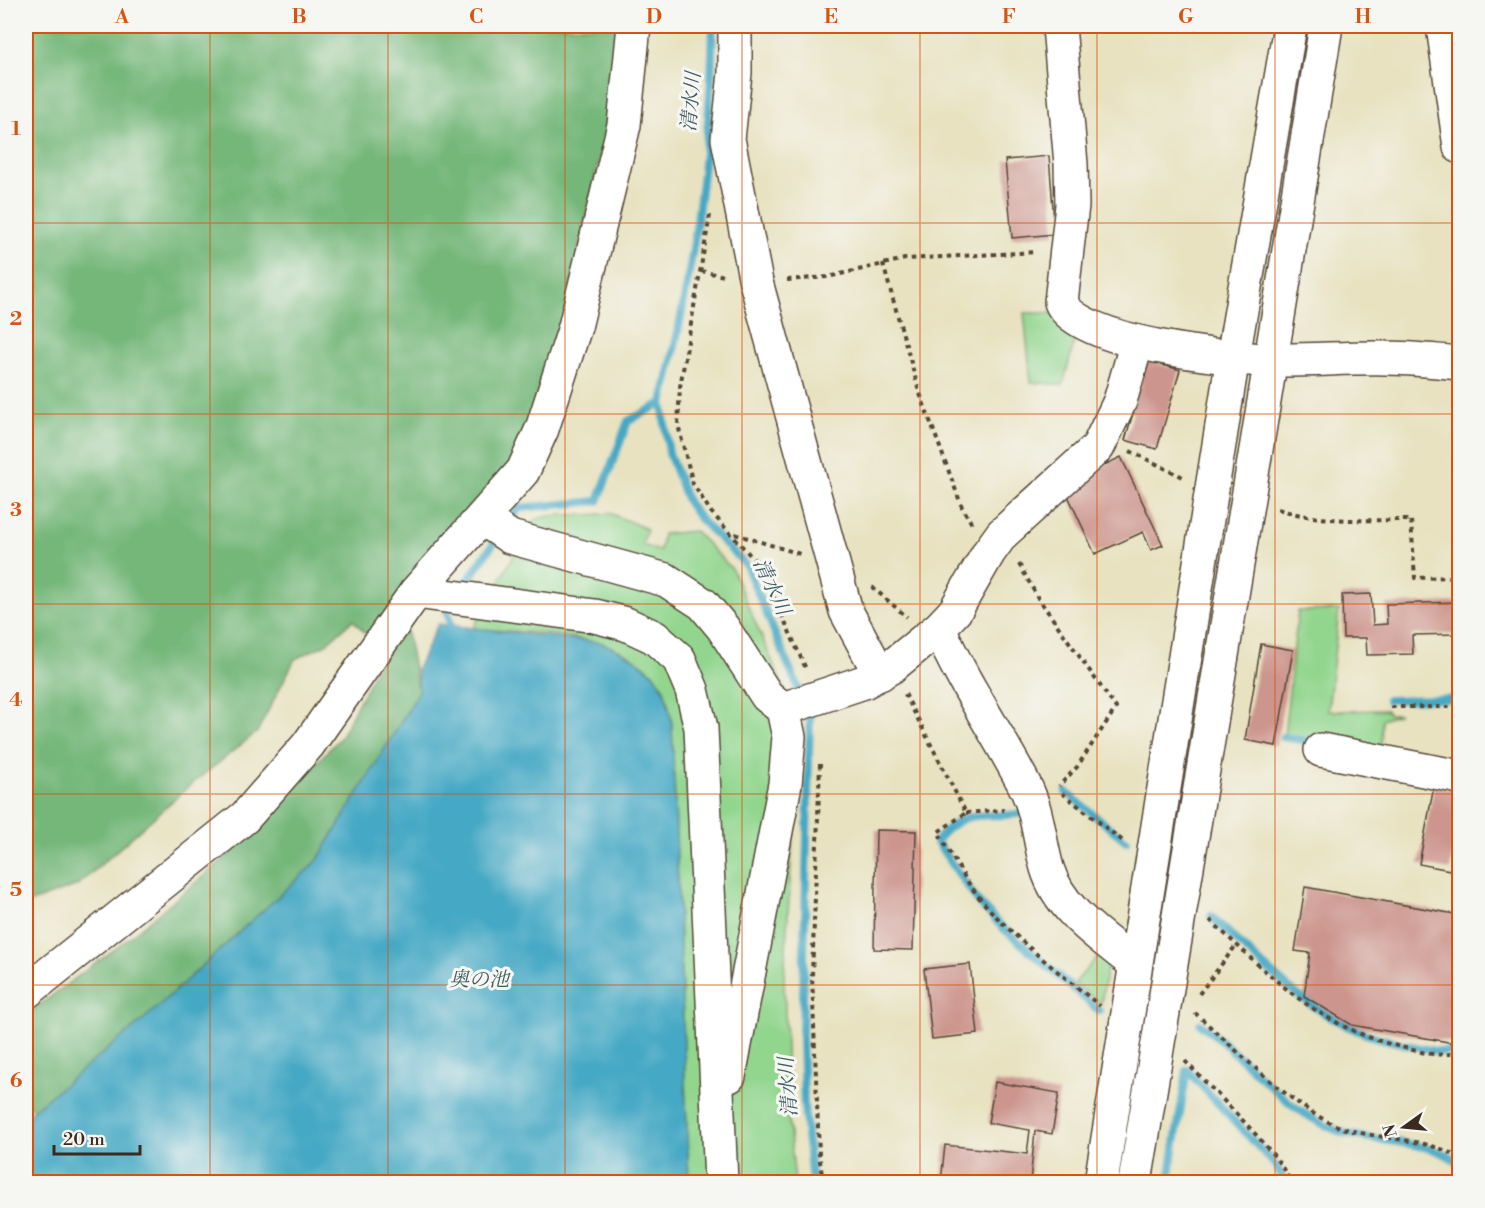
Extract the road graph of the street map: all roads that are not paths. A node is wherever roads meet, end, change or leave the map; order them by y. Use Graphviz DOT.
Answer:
graph roads {
  1 [pos="634,26"];
  2 [pos="735,26"];
  3 [pos="1059,26"];
  4 [pos="1290,26"];
  5 [pos="1326,26"];
  6 [pos="1443,26"];
  7 [pos="1460,147"];
  8 [pos="1137,342"];
  9 [pos="1233,357"];
  10 [pos="1270,360"];
  11 [pos="1460,363"];
  12 [pos="493,526"];
  13 [pos="416,592"];
  14 [pos="939,628"];
  15 [pos="885,671"];
  16 [pos="803,703"];
  17 [pos="1321,750"];
  18 [pos="1460,777"];
  19 [pos="1135,964"];
  20 [pos="26,992"];
  21 [pos="719,1125"];
  22 [pos="721,1182"];
  23 [pos="1101,1182"];
  24 [pos="1136,1182"];
  1 -- 12 [label="street"];
  2 -- 15 [label="street"];
  3 -- 8 [label="street"];
  4 -- 9 [label="street"];
  5 -- 10 [label="street"];
  6 -- 7 [label="street"];
  8 -- 9 [label="street"];
  8 -- 14 [label="street"];
  9 -- 10 [label="street"];
  9 -- 19 [label="street"];
  10 -- 11 [label="street"];
  10 -- 24 [label="street"];
  12 -- 13 [label="street"];
  12 -- 16 [label="street"];
  13 -- 20 [label="street"];
  13 -- 21 [label="street"];
  14 -- 15 [label="street"];
  14 -- 19 [label="street"];
  15 -- 16 [label="street"];
  16 -- 21 [label="street"];
  17 -- 18 [label="street"];
  19 -- 23 [label="street"];
  21 -- 22 [label="street"];
}
